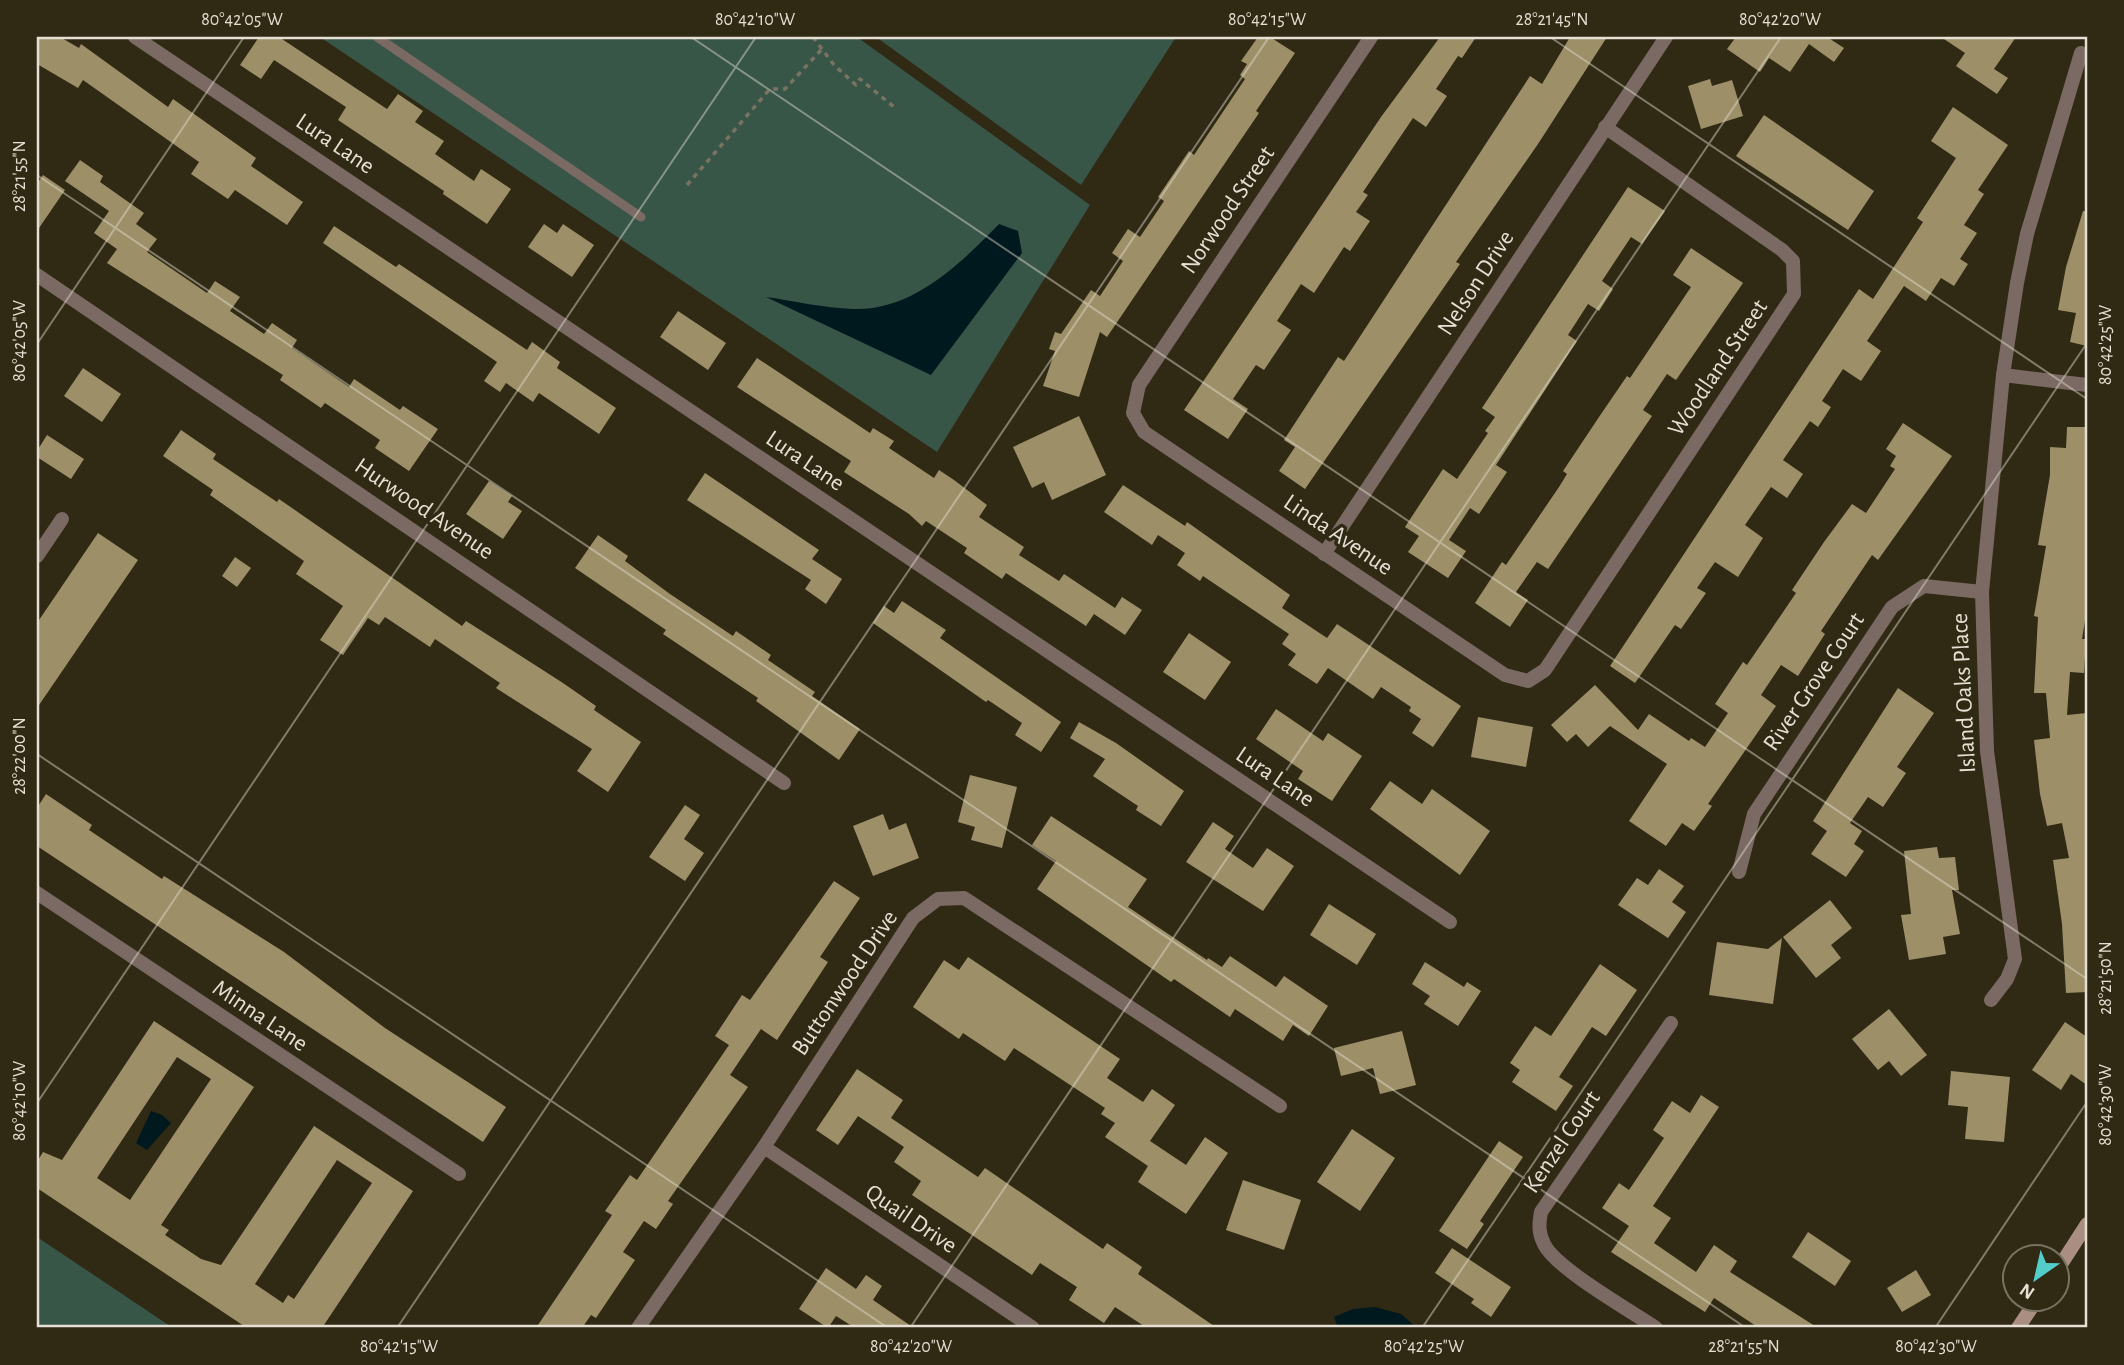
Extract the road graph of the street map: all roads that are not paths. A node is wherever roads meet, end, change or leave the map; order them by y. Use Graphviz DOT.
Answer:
graph roads {
  1 [pos="135,37"];
  2 [pos="377,37"];
  3 [pos="1371,37"];
  4 [pos="1666,37"];
  5 [pos="2081,53"];
  6 [pos="1605,127"];
  7 [pos="640,216"];
  8 [pos="37,275"];
  9 [pos="2003,375"];
  10 [pos="2087,385"];
  11 [pos="1133,413"];
  12 [pos="62,519"];
  13 [pos="1324,554"];
  14 [pos="37,556"];
  15 [pos="1982,592"];
  16 [pos="1528,681"];
  17 [pos="784,783"];
  18 [pos="1739,872"];
  19 [pos="37,893"];
  20 [pos="1450,922"];
  21 [pos="1991,1000"];
  22 [pos="1671,1023"];
  23 [pos="1280,1106"];
  24 [pos="764,1147"];
  25 [pos="459,1174"];
  26 [pos="2087,1224"];
  27 [pos="2072,1246"];
  28 [pos="2029,1312"];
  29 [pos="638,1328"];
  30 [pos="1033,1328"];
  31 [pos="1656,1328"];
  32 [pos="2018,1328"];
  1 -- 20 [label="street, Lura Lane"];
  2 -- 7 [label="lane"];
  3 -- 11 [label="street, Norwood Street"];
  4 -- 6 [label="street, Nelson Drive"];
  5 -- 9 [label="street, Island Oaks Place"];
  6 -- 13 [label="street, Nelson Drive"];
  6 -- 16 [label="street, Woodland Street"];
  8 -- 17 [label="street, Hurwood Avenue"];
  9 -- 10 [label="street"];
  9 -- 15 [label="street, Island Oaks Place"];
  11 -- 13 [label="street, Linda Avenue"];
  12 -- 14 [label="street"];
  13 -- 16 [label="street, Linda Avenue"];
  15 -- 18 [label="street, River Grove Court"];
  15 -- 21 [label="street, Island Oaks Place"];
  19 -- 25 [label="street, Minna Lane"];
  22 -- 31 [label="street, Kenzel Court"];
  23 -- 24 [label="street, Buttonwood Drive"];
  24 -- 29 [label="street, Buttonwood Drive"];
  24 -- 30 [label="street, Quail Drive"];
  26 -- 27 [label="street"];
  28 -- 32 [label="street"];
}
